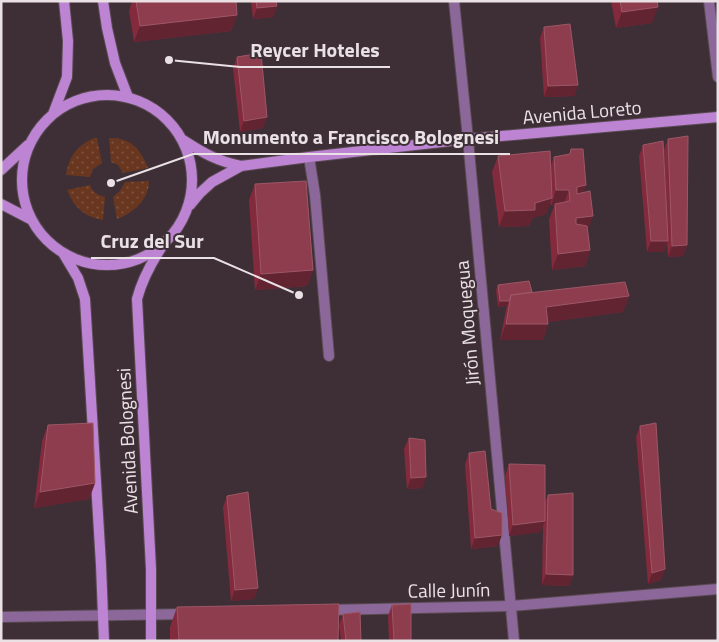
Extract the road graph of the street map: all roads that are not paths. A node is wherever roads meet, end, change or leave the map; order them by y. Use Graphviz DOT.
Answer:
graph roads {
  1 [pos="64,1"];
  2 [pos="103,1"];
  3 [pos="454,1"];
  4 [pos="709,1"];
  5 [pos="718,78"];
  6 [pos="128,96"];
  7 [pos="53,114"];
  8 [pos="718,117"];
  9 [pos="468,139"];
  10 [pos="183,140"];
  11 [pos="29,145"];
  12 [pos="310,157"];
  13 [pos="241,166"];
  14 [pos="1,170"];
  15 [pos="1,204"];
  16 [pos="190,205"];
  17 [pos="32,220"];
  18 [pos="162,246"];
  19 [pos="62,253"];
  20 [pos="329,356"];
  21 [pos="718,588"];
  22 [pos="511,606"];
  23 [pos="316,611"];
  24 [pos="199,614"];
  25 [pos="103,615"];
  26 [pos="151,615"];
  27 [pos="1,617"];
  28 [pos="104,641"];
  29 [pos="151,641"];
  30 [pos="514,641"];
  1 -- 7 [label="main road"];
  2 -- 6 [label="main road"];
  3 -- 9 [label="street, Jirón Moquegua"];
  4 -- 5 [label="street"];
  6 -- 7 [label="main road"];
  6 -- 10 [label="main road"];
  7 -- 11 [label="main road"];
  8 -- 9 [label="main road, Avenida Loreto"];
  9 -- 12 [label="main road, Avenida Loreto"];
  9 -- 22 [label="street, Jirón Moquegua"];
  10 -- 13 [label="main road, Avenida Loreto"];
  10 -- 16 [label="main road"];
  11 -- 14 [label="main road"];
  11 -- 17 [label="main road"];
  12 -- 13 [label="main road, Avenida Loreto"];
  12 -- 20 [label="street"];
  13 -- 16 [label="main road, Avenida Loreto"];
  15 -- 17 [label="main road"];
  16 -- 18 [label="main road"];
  17 -- 19 [label="main road"];
  18 -- 19 [label="main road"];
  18 -- 26 [label="main road, Avenida Bolognesi"];
  19 -- 25 [label="main road, Avenida Bolognesi"];
  21 -- 22 [label="street, Calle Junín"];
  22 -- 23 [label="street, Calle Junín"];
  22 -- 30 [label="street, Jirón Moquegua"];
  24 -- 26 [label="street"];
  25 -- 26 [label="street"];
  25 -- 27 [label="street"];
  25 -- 28 [label="main road, Avenida Bolognesi"];
  26 -- 29 [label="main road, Avenida Bolognesi"];
}
